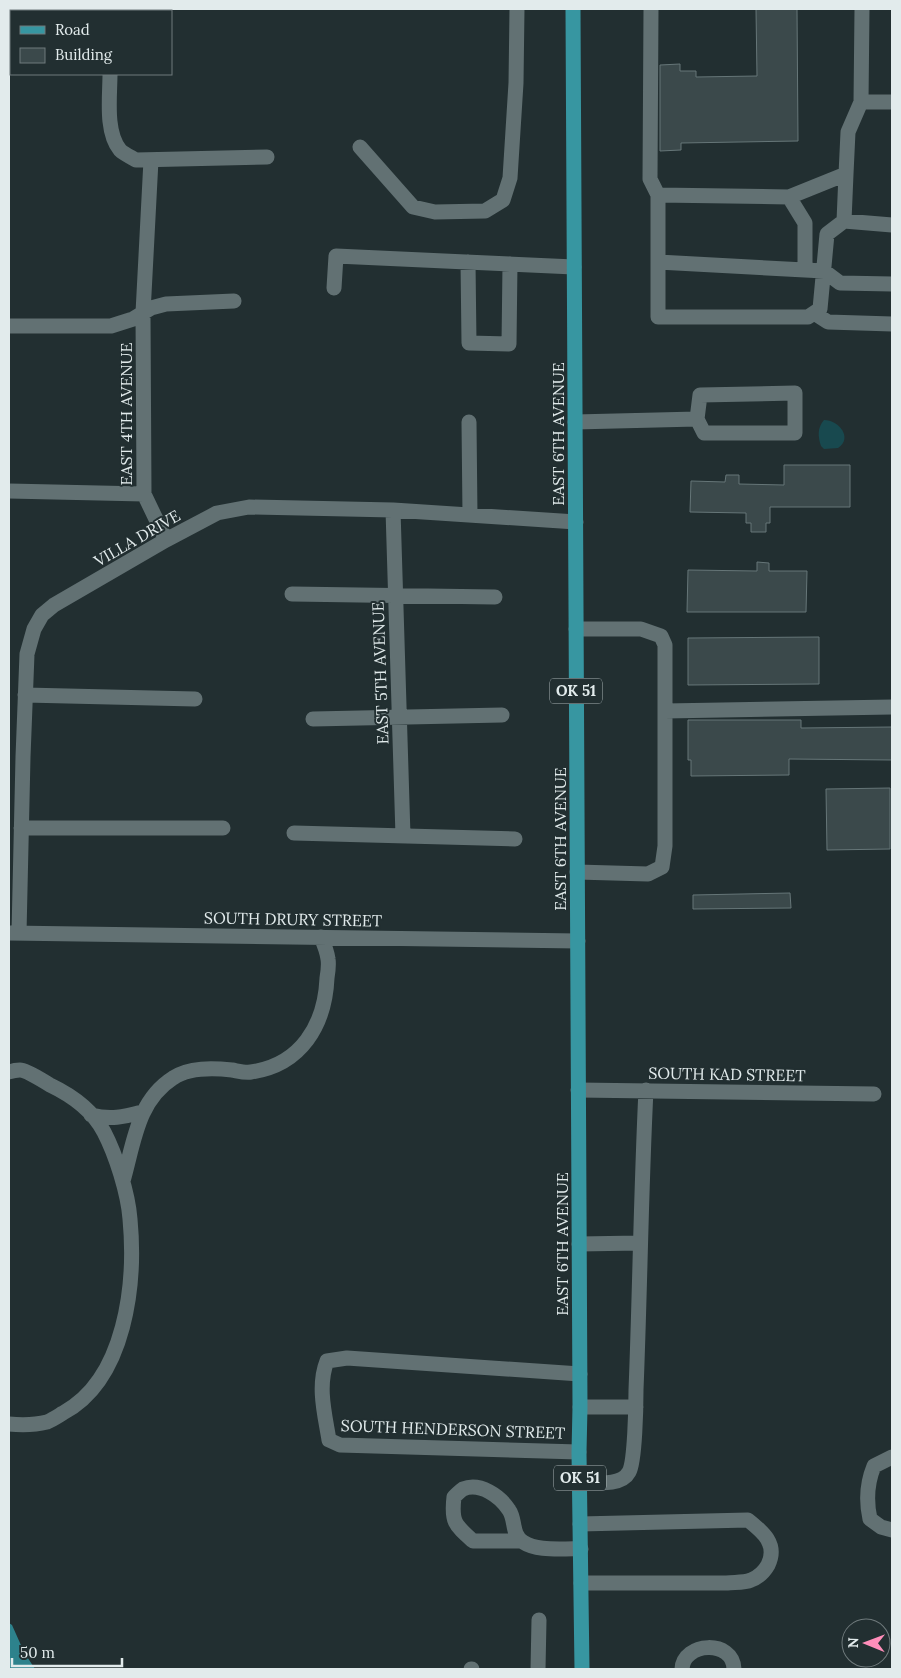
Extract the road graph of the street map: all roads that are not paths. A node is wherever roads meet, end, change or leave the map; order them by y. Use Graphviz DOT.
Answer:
graph roads {
  1 [pos="517,9"];
  2 [pos="573,9"];
  3 [pos="651,9"];
  4 [pos="862,9"];
  5 [pos="110,75"];
  6 [pos="861,102"];
  7 [pos="892,102"];
  8 [pos="360,147"];
  9 [pos="267,157"];
  10 [pos="151,160"];
  11 [pos="846,174"];
  12 [pos="658,195"];
  13 [pos="790,197"];
  14 [pos="844,222"];
  15 [pos="892,225"];
  16 [pos="468,262"];
  17 [pos="658,262"];
  18 [pos="510,264"];
  19 [pos="574,267"];
  20 [pos="805,270"];
  21 [pos="824,271"];
  22 [pos="892,284"];
  23 [pos="334,288"];
  24 [pos="234,301"];
  25 [pos="143,313"];
  26 [pos="814,313"];
  27 [pos="892,324"];
  28 [pos="9,326"];
  29 [pos="697,419"];
  30 [pos="469,422"];
  31 [pos="575,422"];
  32 [pos="9,491"];
  33 [pos="144,494"];
  34 [pos="392,510"];
  35 [pos="470,515"];
  36 [pos="576,522"];
  37 [pos="166,540"];
  38 [pos="292,594"];
  39 [pos="395,595"];
  40 [pos="495,597"];
  41 [pos="576,629"];
  42 [pos="25,695"];
  43 [pos="195,698"];
  44 [pos="892,707"];
  45 [pos="665,711"];
  46 [pos="502,715"];
  47 [pos="399,717"];
  48 [pos="313,719"];
  49 [pos="21,828"];
  50 [pos="223,828"];
  51 [pos="294,833"];
  52 [pos="403,836"];
  53 [pos="515,839"];
  54 [pos="577,872"];
  55 [pos="14,933"];
  56 [pos="321,937"];
  57 [pos="578,942"];
  58 [pos="9,1072"];
  59 [pos="578,1090"];
  60 [pos="646,1090"];
  61 [pos="874,1094"];
  62 [pos="142,1112"];
  63 [pos="91,1115"];
  64 [pos="123,1181"];
  65 [pos="639,1243"];
  66 [pos="579,1244"];
  67 [pos="580,1374"];
  68 [pos="580,1406"];
  69 [pos="636,1407"];
  70 [pos="9,1424"];
  71 [pos="579,1452"];
  72 [pos="892,1457"];
  73 [pos="580,1482"];
  74 [pos="580,1524"];
  75 [pos="892,1530"];
  76 [pos="521,1541"];
  77 [pos="581,1549"];
  78 [pos="581,1583"];
  79 [pos="539,1620"];
  80 [pos="538,1669"];
  81 [pos="582,1669"];
  82 [pos="682,1669"];
  83 [pos="734,1669"];
  1 -- 8 [label="street"];
  2 -- 19 [label="main road, EAST 6TH AVENUE / OK 51"];
  3 -- 12 [label="street"];
  4 -- 6 [label="street"];
  5 -- 10 [label="street"];
  6 -- 7 [label="street"];
  6 -- 11 [label="street"];
  9 -- 10 [label="street"];
  10 -- 25 [label="street, EAST 4TH AVENUE"];
  11 -- 13 [label="street"];
  11 -- 14 [label="street"];
  12 -- 13 [label="street"];
  12 -- 17 [label="street"];
  13 -- 20 [label="street"];
  14 -- 15 [label="street"];
  14 -- 21 [label="street"];
  16 -- 18 [label="street"];
  16 -- 18 [label="street"];
  16 -- 23 [label="street"];
  17 -- 20 [label="street"];
  17 -- 26 [label="street"];
  18 -- 19 [label="street"];
  19 -- 31 [label="main road, EAST 6TH AVENUE / OK 51"];
  20 -- 21 [label="street"];
  21 -- 22 [label="street"];
  21 -- 26 [label="street"];
  24 -- 25 [label="street"];
  25 -- 28 [label="street"];
  25 -- 33 [label="street, EAST 4TH AVENUE"];
  26 -- 27 [label="street"];
  29 -- 29 [label="street"];
  29 -- 31 [label="street"];
  30 -- 35 [label="street"];
  31 -- 36 [label="main road, EAST 6TH AVENUE / OK 51"];
  32 -- 33 [label="street"];
  33 -- 37 [label="street, EAST 4TH AVENUE"];
  34 -- 35 [label="street, VILLA DRIVE"];
  34 -- 37 [label="street, VILLA DRIVE"];
  34 -- 39 [label="street, EAST 5TH AVENUE"];
  35 -- 36 [label="street, VILLA DRIVE"];
  36 -- 41 [label="main road, EAST 6TH AVENUE / OK 51"];
  37 -- 42 [label="street, VILLA DRIVE"];
  38 -- 39 [label="street"];
  39 -- 40 [label="street"];
  39 -- 47 [label="street, EAST 5TH AVENUE"];
  41 -- 45 [label="street"];
  41 -- 54 [label="main road, EAST 6TH AVENUE / OK 51"];
  42 -- 43 [label="street"];
  42 -- 49 [label="street, VILLA DRIVE"];
  44 -- 45 [label="street"];
  45 -- 54 [label="street"];
  46 -- 47 [label="street"];
  47 -- 48 [label="street"];
  47 -- 52 [label="street, EAST 5TH AVENUE"];
  49 -- 50 [label="street"];
  49 -- 55 [label="street, VILLA DRIVE"];
  51 -- 52 [label="street"];
  52 -- 53 [label="street"];
  54 -- 57 [label="main road, EAST 6TH AVENUE / OK 51"];
  55 -- 56 [label="street, SOUTH DRURY STREET"];
  56 -- 57 [label="street, SOUTH DRURY STREET"];
  56 -- 62 [label="street"];
  57 -- 59 [label="main road, EAST 6TH AVENUE / OK 51"];
  58 -- 63 [label="street"];
  59 -- 60 [label="street, SOUTH KAD STREET"];
  59 -- 66 [label="main road, EAST 6TH AVENUE / OK 51"];
  60 -- 61 [label="street, SOUTH KAD STREET"];
  60 -- 65 [label="street"];
  62 -- 63 [label="street"];
  62 -- 64 [label="street"];
  63 -- 64 [label="street"];
  64 -- 70 [label="street"];
  65 -- 66 [label="street"];
  65 -- 69 [label="street"];
  66 -- 67 [label="main road, EAST 6TH AVENUE / OK 51"];
  67 -- 68 [label="main road, EAST 6TH AVENUE / OK 51"];
  67 -- 71 [label="street, SOUTH HENDERSON STREET"];
  68 -- 69 [label="street"];
  68 -- 71 [label="main road, EAST 6TH AVENUE / OK 51"];
  69 -- 73 [label="street"];
  71 -- 73 [label="main road, EAST 6TH AVENUE / OK 51"];
  72 -- 75 [label="street"];
  73 -- 74 [label="main road, EAST 6TH AVENUE / OK 51"];
  74 -- 77 [label="main road, EAST 6TH AVENUE / OK 51"];
  74 -- 78 [label="street"];
  76 -- 76 [label="street"];
  76 -- 77 [label="street"];
  77 -- 78 [label="main road, EAST 6TH AVENUE / OK 51"];
  78 -- 81 [label="main road, EAST 6TH AVENUE / OK 51"];
  79 -- 80 [label="street"];
  82 -- 83 [label="street"];
}
